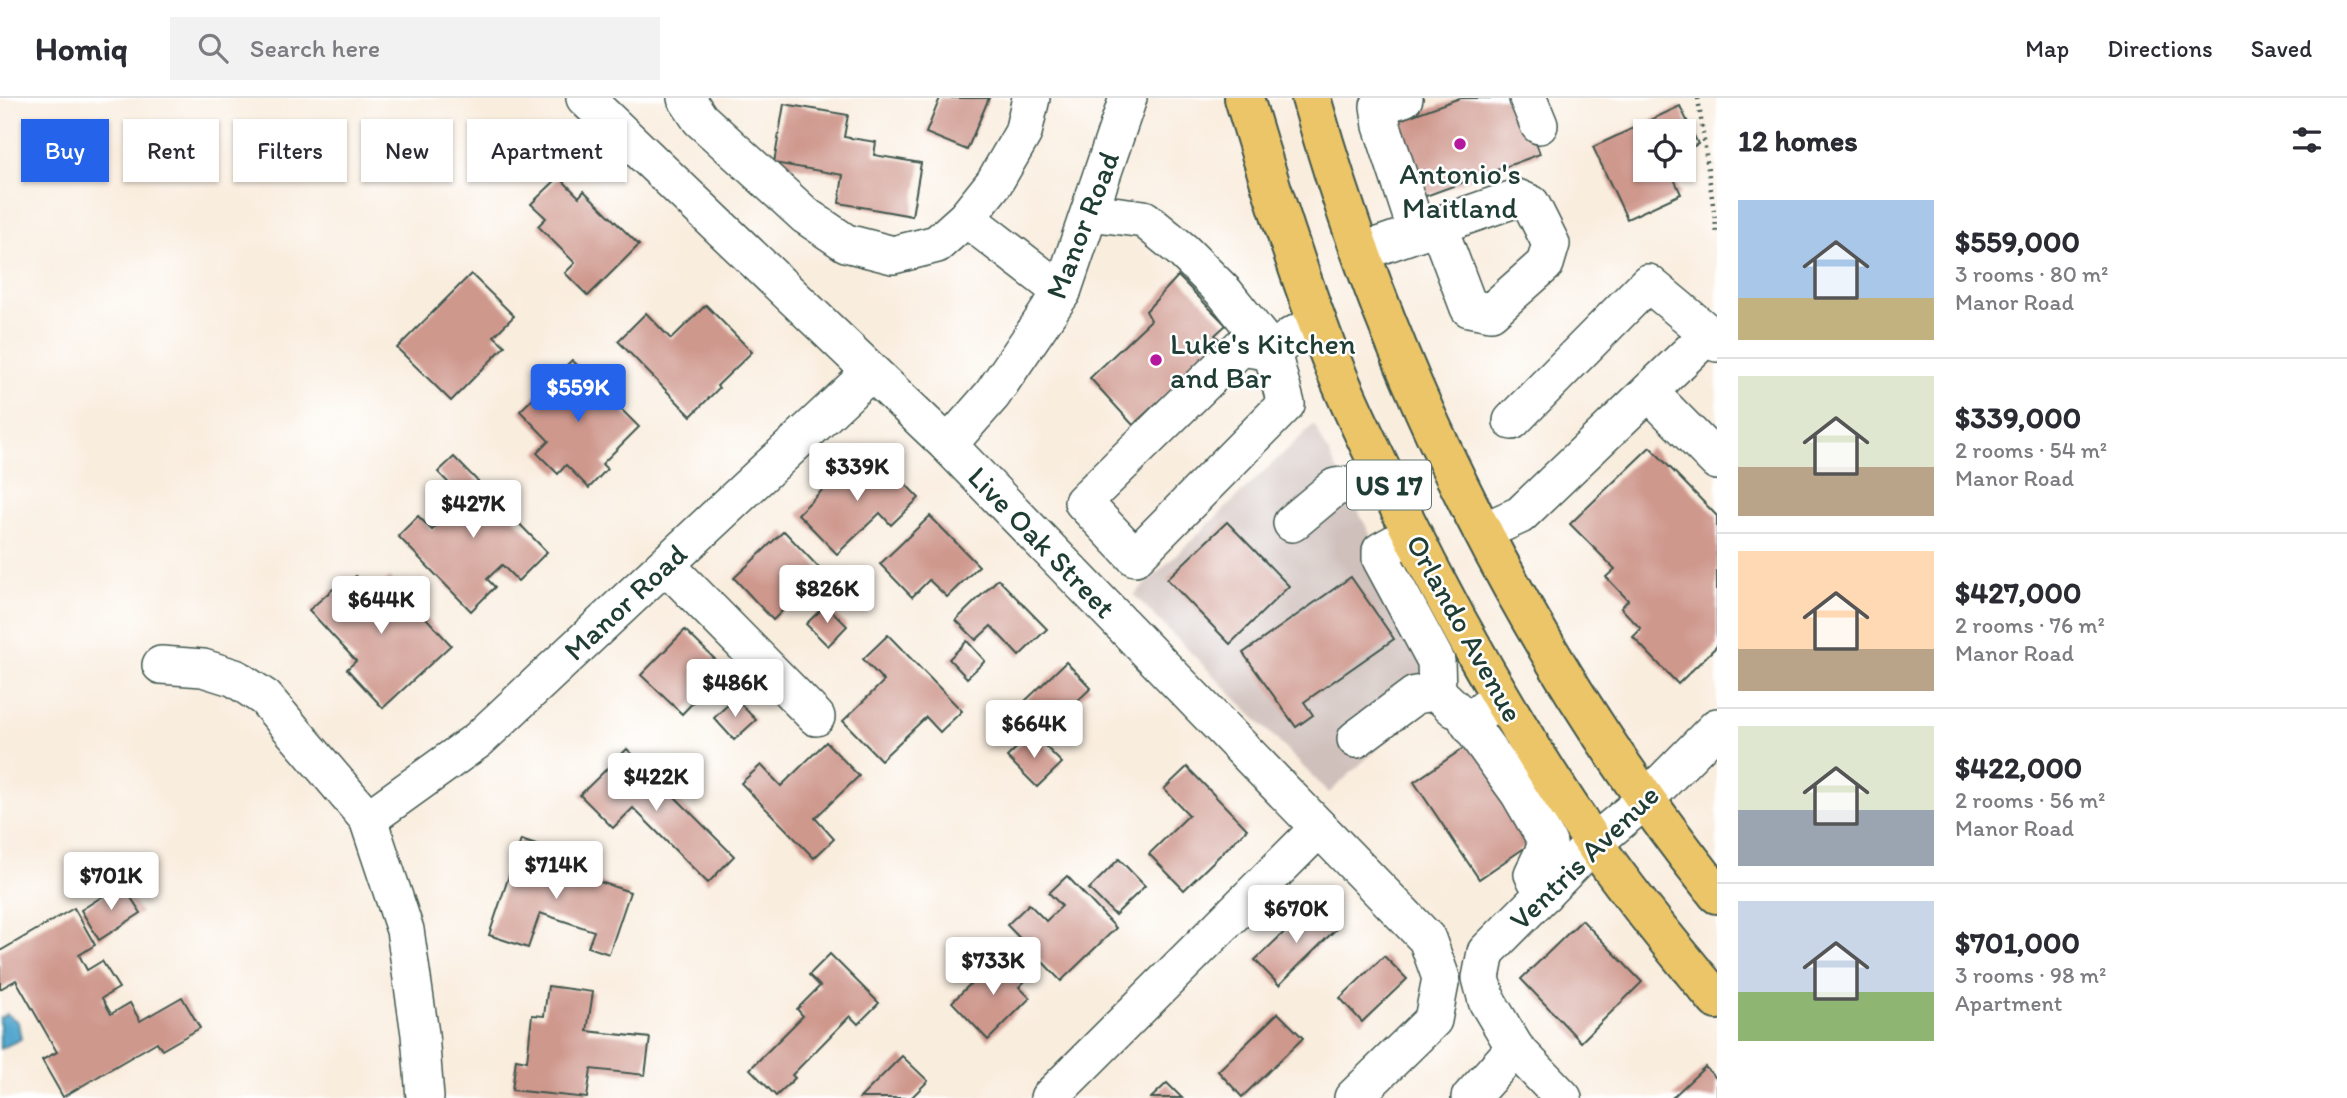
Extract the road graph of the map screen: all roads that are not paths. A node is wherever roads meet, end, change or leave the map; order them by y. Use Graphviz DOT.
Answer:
graph roads {
  1 [pos="585,98"];
  2 [pos="686,98"];
  3 [pos="1031,98"];
  4 [pos="1128,98"];
  5 [pos="1244,98"];
  6 [pos="1311,98"];
  7 [pos="1404,98"];
  8 [pos="1090,212"];
  9 [pos="966,218"];
  10 [pos="1361,252"];
  11 [pos="1062,292"];
  12 [pos="1318,323"];
  13 [pos="1713,339"];
  14 [pos="1272,352"];
  15 [pos="871,372"];
  16 [pos="1649,392"];
  17 [pos="1513,421"];
  18 [pos="948,445"];
  19 [pos="1717,460"];
  20 [pos="1383,474"];
  21 [pos="1292,523"];
  22 [pos="1482,532"];
  23 [pos="1412,534"];
  24 [pos="666,565"];
  25 [pos="1463,631"];
  26 [pos="1429,649"];
  27 [pos="161,665"];
  28 [pos="1437,692"];
  29 [pos="1500,697"];
  30 [pos="817,717"];
  31 [pos="1468,722"];
  32 [pos="1717,727"];
  33 [pos="1356,739"];
  34 [pos="1646,799"];
  35 [pos="368,819"];
  36 [pos="1320,828"];
  37 [pos="1585,830"];
  38 [pos="1545,838"];
  39 [pos="1544,894"];
  40 [pos="1717,894"];
  41 [pos="1717,1000"];
  42 [pos="1515,1048"];
  43 [pos="425,1098"];
  44 [pos="1049,1098"];
  45 [pos="1353,1098"];
  46 [pos="1470,1098"];
  47 [pos="1563,1098"];
  1 -- 15 [label="street, Live Oak Street"];
  2 -- 9 [label="street"];
  3 -- 9 [label="street"];
  4 -- 8 [label="street, Manor Road"];
  5 -- 12 [label="main road, Orlando Avenue / US 17"];
  6 -- 10 [label="main road, Orlando Avenue / US 17"];
  7 -- 10 [label="street"];
  8 -- 11 [label="street, Manor Road"];
  8 -- 14 [label="street"];
  9 -- 11 [label="street"];
  10 -- 22 [label="main road, Orlando Avenue / US 17"];
  11 -- 18 [label="street, Manor Road"];
  12 -- 14 [label="street"];
  12 -- 20 [label="main road, Orlando Avenue / US 17"];
  13 -- 16 [label="street"];
  13 -- 17 [label="street"];
  14 -- 14 [label="street"];
  15 -- 18 [label="street, Live Oak Street"];
  15 -- 24 [label="street, Manor Road"];
  16 -- 19 [label="street"];
  16 -- 22 [label="street"];
  18 -- 36 [label="street, Live Oak Street"];
  20 -- 21 [label="street"];
  20 -- 23 [label="main road, Orlando Avenue / US 17"];
  22 -- 34 [label="main road, Orlando Avenue / US 17"];
  23 -- 25 [label="main road, Orlando Avenue / US 17"];
  23 -- 26 [label="street"];
  24 -- 30 [label="street"];
  24 -- 35 [label="street, Manor Road"];
  25 -- 26 [label="street"];
  25 -- 29 [label="main road, Orlando Avenue / US 17"];
  26 -- 28 [label="street"];
  27 -- 35 [label="street"];
  28 -- 31 [label="street"];
  28 -- 33 [label="street"];
  29 -- 31 [label="street"];
  29 -- 37 [label="main road, Orlando Avenue / US 17"];
  31 -- 38 [label="street"];
  32 -- 34 [label="street, Ventris Avenue"];
  34 -- 37 [label="street, Ventris Avenue"];
  34 -- 40 [label="main road, Orlando Avenue / US 17"];
  35 -- 43 [label="street"];
  36 -- 44 [label="street"];
  36 -- 45 [label="street, Live Oak Street"];
  37 -- 38 [label="street"];
  37 -- 39 [label="street, Ventris Avenue"];
  37 -- 41 [label="main road, Orlando Avenue / US 17"];
  38 -- 39 [label="street"];
  39 -- 42 [label="street, Ventris Avenue"];
  42 -- 46 [label="street"];
  42 -- 47 [label="street"];
}
